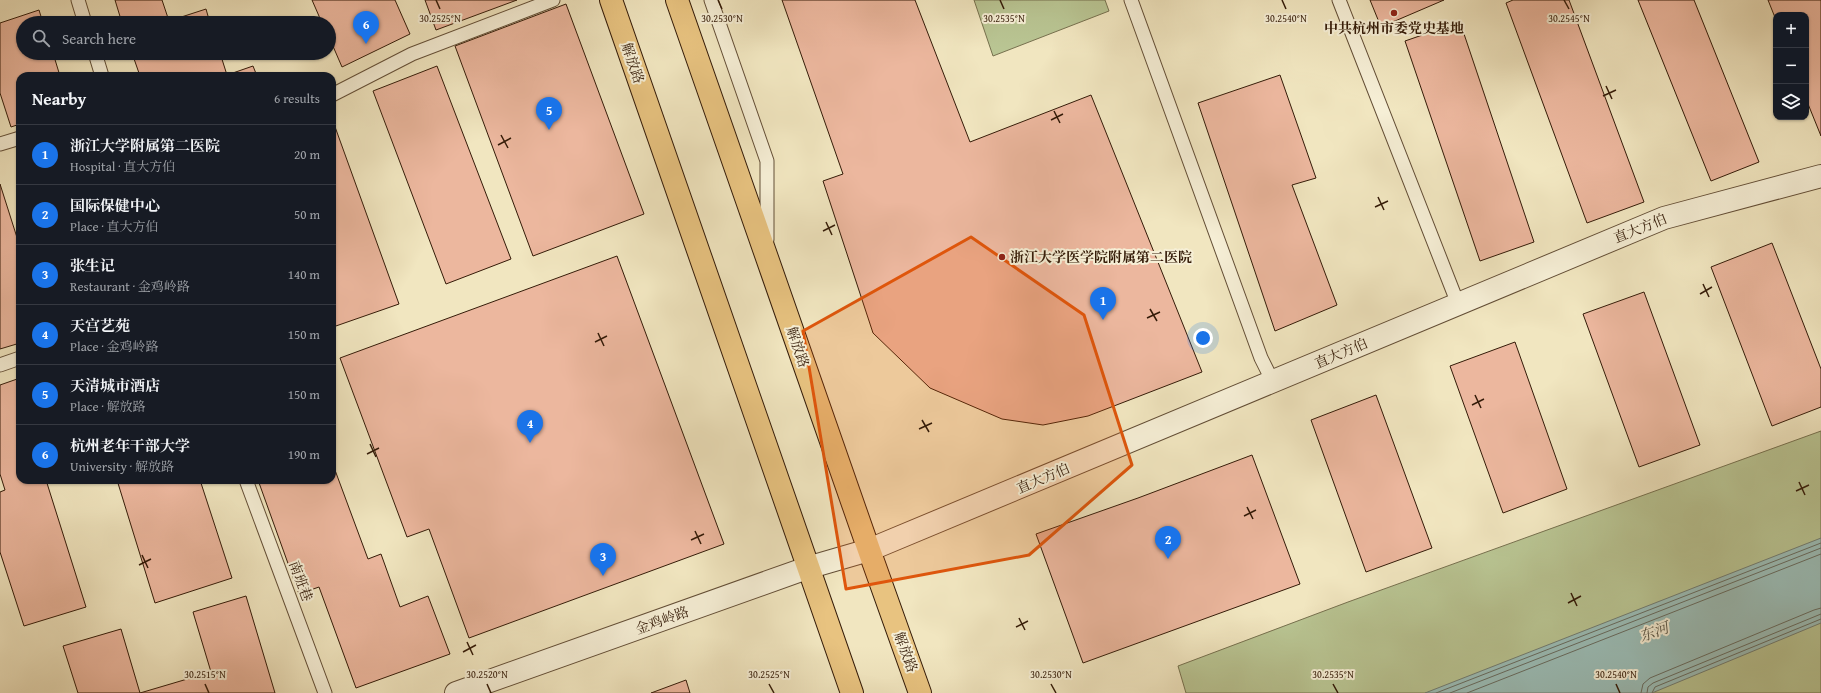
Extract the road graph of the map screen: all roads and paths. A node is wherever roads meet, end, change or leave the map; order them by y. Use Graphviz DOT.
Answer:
graph roads {
  1 [pos="78,0"];
  2 [pos="553,0"];
  3 [pos="611,0"];
  4 [pos="677,0"];
  5 [pos="711,0"];
  6 [pos="1131,0"];
  7 [pos="1339,0"];
  8 [pos="83,16"];
  9 [pos="97,60"];
  10 [pos="101,72"];
  11 [pos="336,93"];
  12 [pos="16,139"];
  13 [pos="0,144"];
  14 [pos="1821,176"];
  15 [pos="766,256"];
  16 [pos="1458,304"];
  17 [pos="16,359"];
  18 [pos="0,365"];
  19 [pos="1273,382"];
  20 [pos="247,484"];
  21 [pos="869,550"];
  22 [pos="807,568"];
  23 [pos="325,693"];
  24 [pos="456,693"];
  25 [pos="852,693"];
  26 [pos="920,693"];
  1 -- 8 [label="lane"];
  2 -- 11 [label="lane"];
  3 -- 22 [label="main road, 解放路"];
  4 -- 15 [label="main road, 解放路"];
  5 -- 15 [label="lane"];
  6 -- 19 [label="lane"];
  7 -- 16 [label="lane"];
  9 -- 10 [label="lane"];
  12 -- 13 [label="lane"];
  14 -- 16 [label="street, 直大方伯"];
  15 -- 21 [label="main road, 解放路"];
  16 -- 19 [label="street, 直大方伯"];
  17 -- 18 [label="lane"];
  19 -- 21 [label="street, 直大方伯"];
  20 -- 23 [label="lane, 南班巷"];
  21 -- 22 [label="street, 金鸡岭路"];
  21 -- 26 [label="main road, 解放路"];
  22 -- 24 [label="street, 金鸡岭路"];
  22 -- 25 [label="main road, 解放路"];
}
